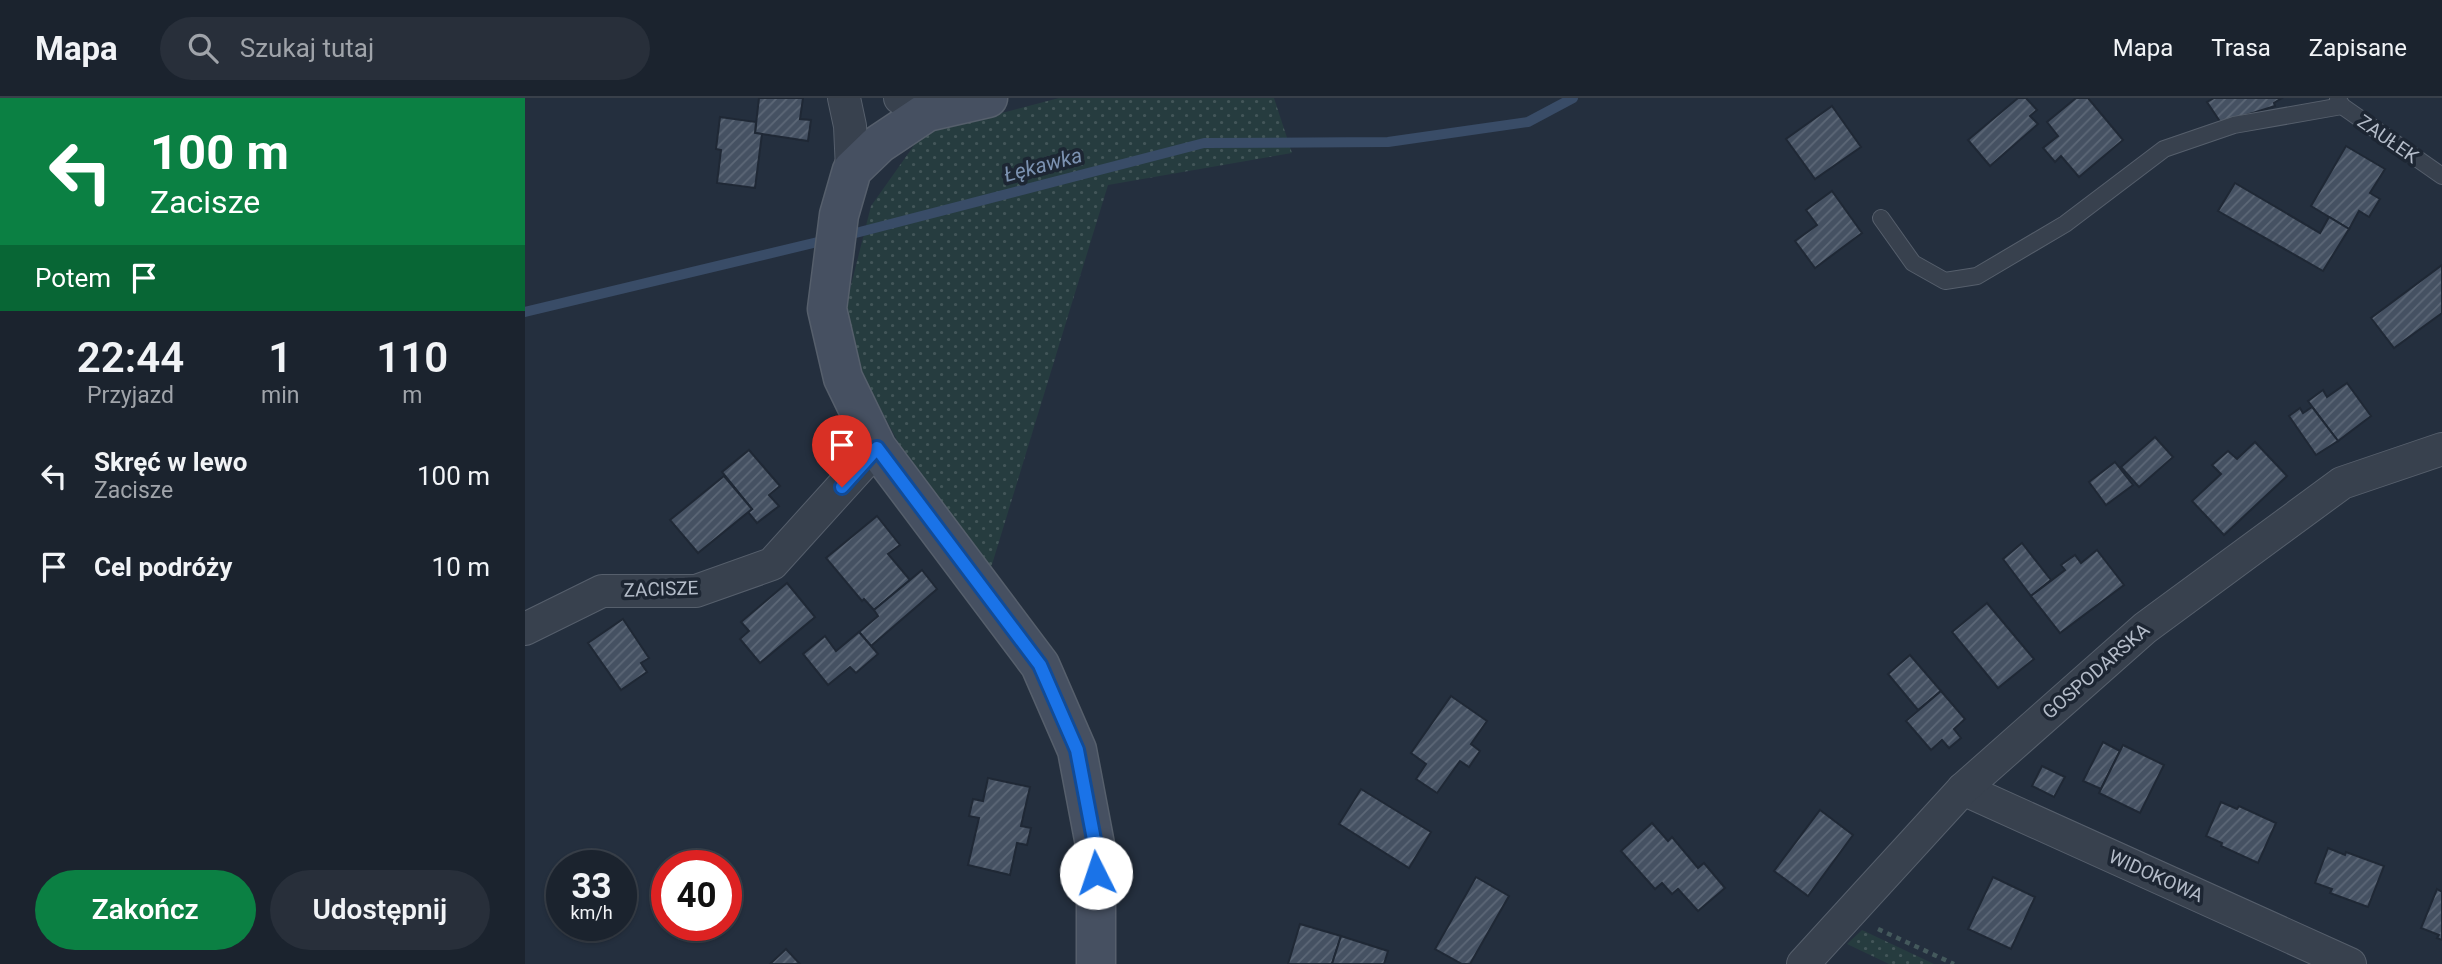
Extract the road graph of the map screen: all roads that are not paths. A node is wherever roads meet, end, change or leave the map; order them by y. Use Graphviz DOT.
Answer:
graph roads {
  1 [pos="844,98"];
  2 [pos="988,98"];
  3 [pos="2340,102"];
  4 [pos="914,105"];
  5 [pos="852,170"];
  6 [pos="2442,176"];
  7 [pos="1881,218"];
  8 [pos="877,448"];
  9 [pos="2442,449"];
  10 [pos="525,629"];
  11 [pos="1963,789"];
  12 [pos="1096,964"];
  13 [pos="1803,964"];
  14 [pos="2350,964"];
  1 -- 5 [label="street"];
  2 -- 4 [label="street"];
  3 -- 6 [label="lane, ZAUŁEK"];
  3 -- 7 [label="lane"];
  4 -- 5 [label="street"];
  5 -- 8 [label="street"];
  8 -- 10 [label="street, ZACISZE"];
  8 -- 12 [label="street"];
  9 -- 11 [label="street, GOSPODARSKA"];
  11 -- 13 [label="street, GOSPODARSKA"];
  11 -- 14 [label="street, WIDOKOWA"];
}
